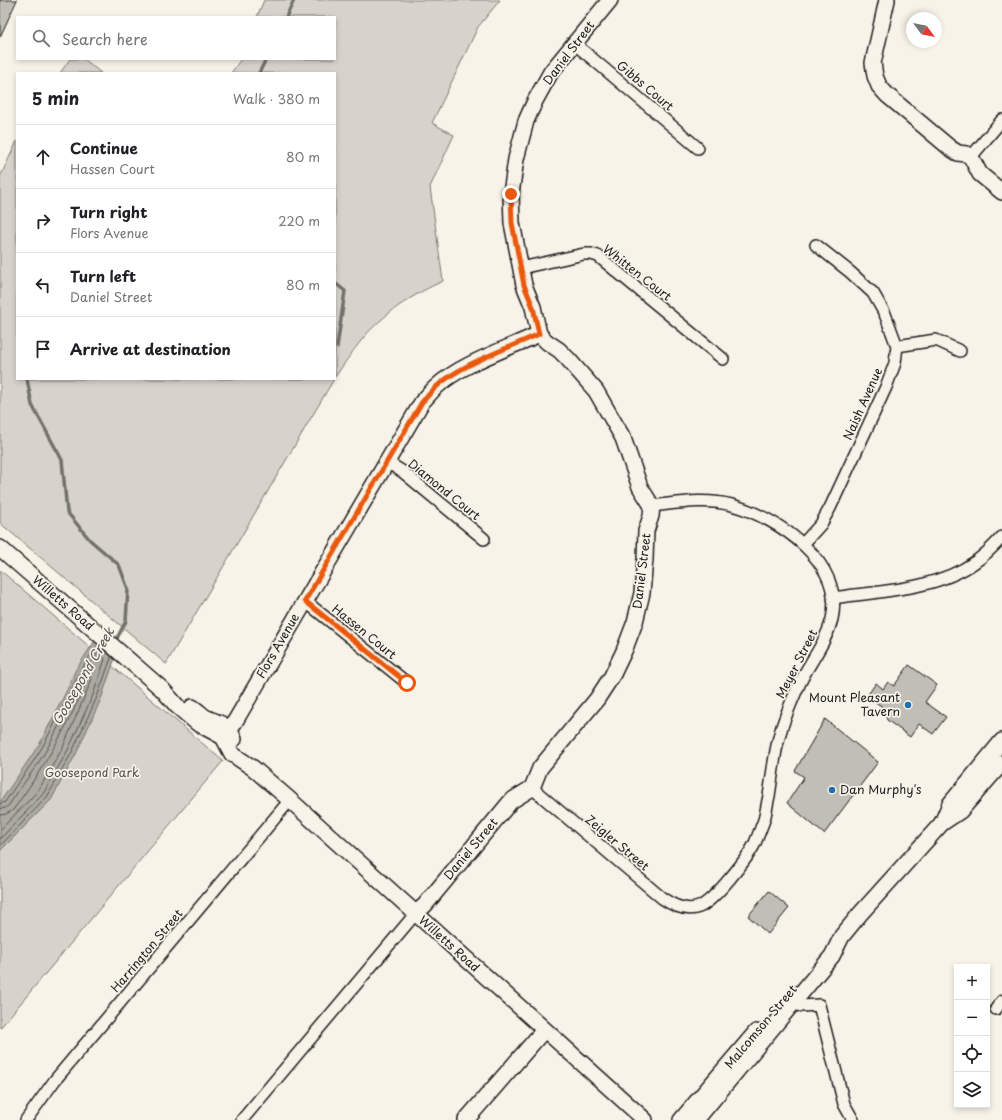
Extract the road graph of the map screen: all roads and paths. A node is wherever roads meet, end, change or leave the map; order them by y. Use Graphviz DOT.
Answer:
graph roads {
  1 [pos="610,0"];
  2 [pos="887,0"];
  3 [pos="575,44"];
  4 [pos="1002,120"];
  5 [pos="698,148"];
  6 [pos="971,157"];
  7 [pos="1002,192"];
  8 [pos="816,245"];
  9 [pos="521,268"];
  10 [pos="539,334"];
  11 [pos="897,346"];
  12 [pos="960,351"];
  13 [pos="723,359"];
  14 [pos="387,462"];
  15 [pos="652,506"];
  16 [pos="1002,537"];
  17 [pos="484,539"];
  18 [pos="803,544"];
  19 [pos="0,548"];
  20 [pos="833,598"];
  21 [pos="305,601"];
  22 [pos="407,683"];
  23 [pos="226,733"];
  24 [pos="1002,741"];
  25 [pos="1002,763"];
  26 [pos="532,788"];
  27 [pos="290,800"];
  28 [pos="942,824"];
  29 [pos="690,909"];
  30 [pos="416,913"];
  31 [pos="842,936"];
  32 [pos="793,1004"];
  33 [pos="544,1030"];
  34 [pos="26,1120"];
  35 [pos="242,1120"];
  36 [pos="466,1120"];
  37 [pos="645,1120"];
  38 [pos="681,1120"];
  39 [pos="696,1120"];
  40 [pos="853,1120"];
  1 -- 3 [label="street, Daniel Street"];
  2 -- 6 [label="street"];
  3 -- 5 [label="street, Gibbs Court"];
  3 -- 9 [label="street, Daniel Street"];
  4 -- 6 [label="street"];
  6 -- 7 [label="street"];
  8 -- 11 [label="street, Naish Avenue"];
  9 -- 10 [label="street, Daniel Street"];
  9 -- 13 [label="street, Whitten Court"];
  10 -- 14 [label="street, Flors Avenue"];
  10 -- 15 [label="street"];
  11 -- 12 [label="street"];
  11 -- 18 [label="street, Naish Avenue"];
  14 -- 17 [label="street, Diamond Court"];
  14 -- 21 [label="street, Flors Avenue"];
  15 -- 18 [label="street, Meyer Street"];
  15 -- 26 [label="street, Daniel Street"];
  16 -- 20 [label="street"];
  18 -- 20 [label="street, Meyer Street"];
  19 -- 23 [label="street, Willetts Road"];
  20 -- 29 [label="street, Meyer Street"];
  21 -- 22 [label="street, Hassen Court"];
  21 -- 23 [label="street, Flors Avenue"];
  23 -- 27 [label="street, Willetts Road"];
  24 -- 28 [label="street, Malcomson Street"];
  25 -- 28 [label="street, Malcomson Street"];
  26 -- 29 [label="street, Zeigler Street"];
  26 -- 30 [label="street, Daniel Street"];
  27 -- 30 [label="street, Willetts Road"];
  27 -- 34 [label="street, Harrington Street"];
  28 -- 31 [label="street, Malcomson Street"];
  30 -- 33 [label="street, Willetts Road"];
  30 -- 35 [label="street, Daniel Street"];
  31 -- 32 [label="street, Malcomson Street"];
  31 -- 38 [label="street, Malcomson Street"];
  32 -- 39 [label="street, Malcomson Street"];
  32 -- 40 [label="street"];
  33 -- 36 [label="street"];
  33 -- 37 [label="street, Willetts Road"];
}
